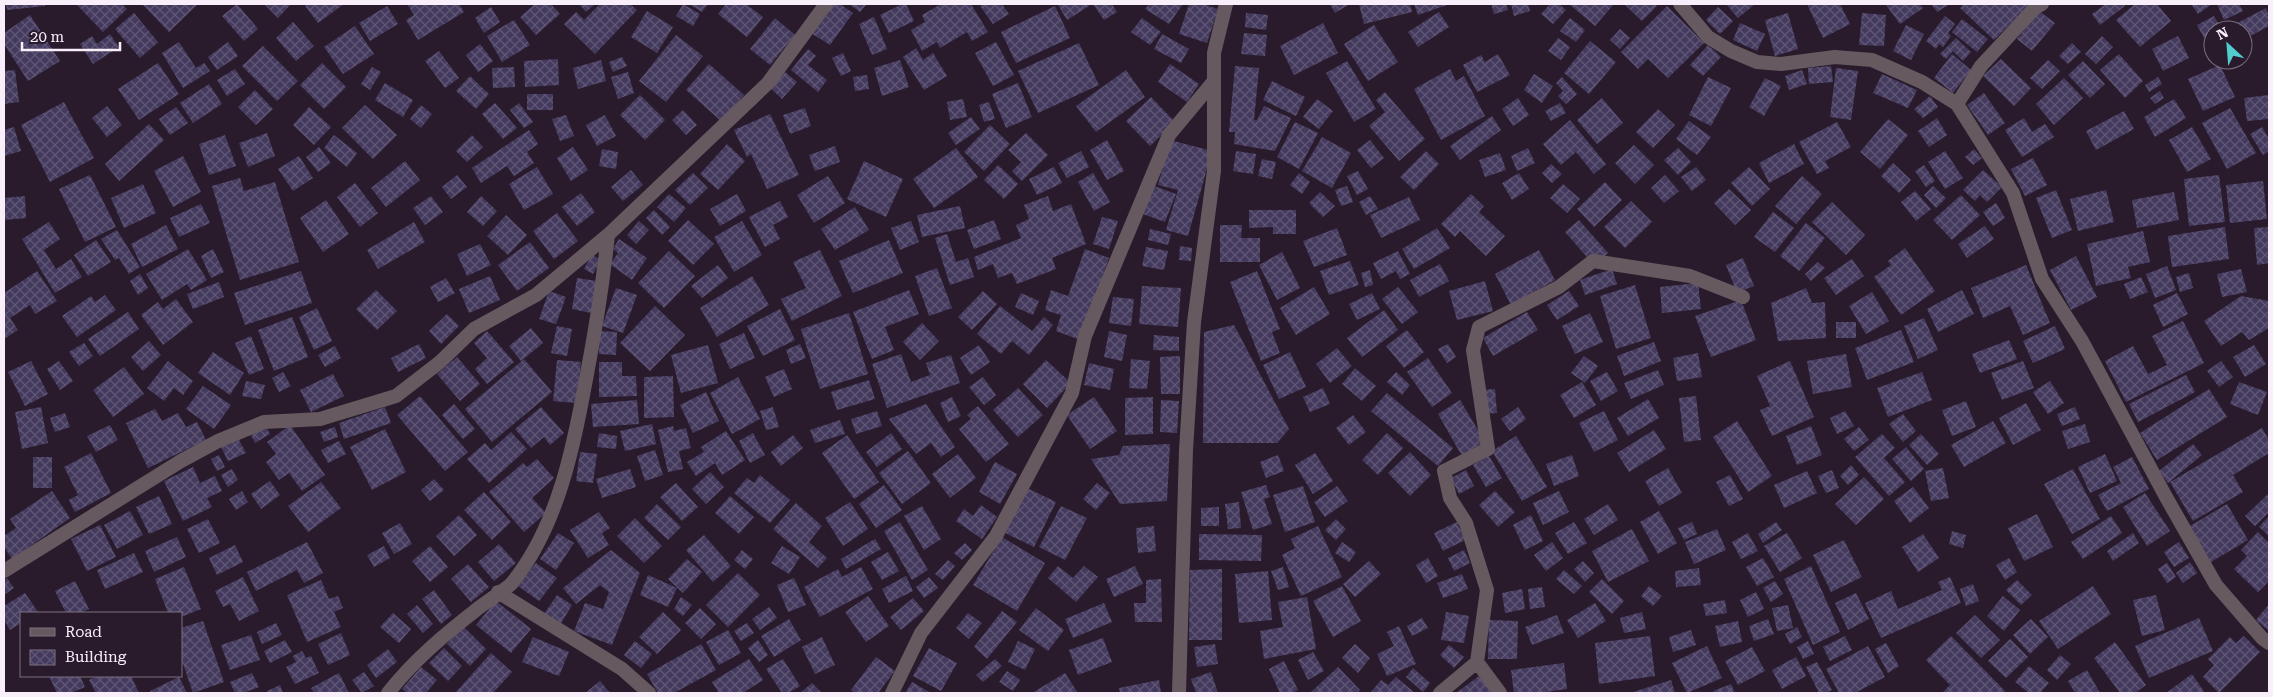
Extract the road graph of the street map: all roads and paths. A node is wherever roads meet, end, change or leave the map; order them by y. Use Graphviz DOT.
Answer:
graph roads {
  1 [pos="826,4"];
  2 [pos="1226,4"];
  3 [pos="1680,4"];
  4 [pos="2042,4"];
  5 [pos="1214,81"];
  6 [pos="1957,104"];
  7 [pos="608,235"];
  8 [pos="1743,297"];
  9 [pos="4,571"];
  10 [pos="498,592"];
  11 [pos="2269,643"];
  12 [pos="1477,662"];
  13 [pos="388,693"];
  14 [pos="649,693"];
  15 [pos="892,693"];
  16 [pos="1179,693"];
  17 [pos="1440,693"];
  18 [pos="1500,693"];
  1 -- 7 [label="street"];
  2 -- 5 [label="street"];
  3 -- 6 [label="street"];
  4 -- 6 [label="street"];
  5 -- 15 [label="street"];
  5 -- 16 [label="street"];
  6 -- 11 [label="street"];
  7 -- 9 [label="street"];
  7 -- 10 [label="street"];
  8 -- 12 [label="street"];
  10 -- 13 [label="street"];
  10 -- 14 [label="street"];
  12 -- 17 [label="street"];
  12 -- 18 [label="street"];
}
